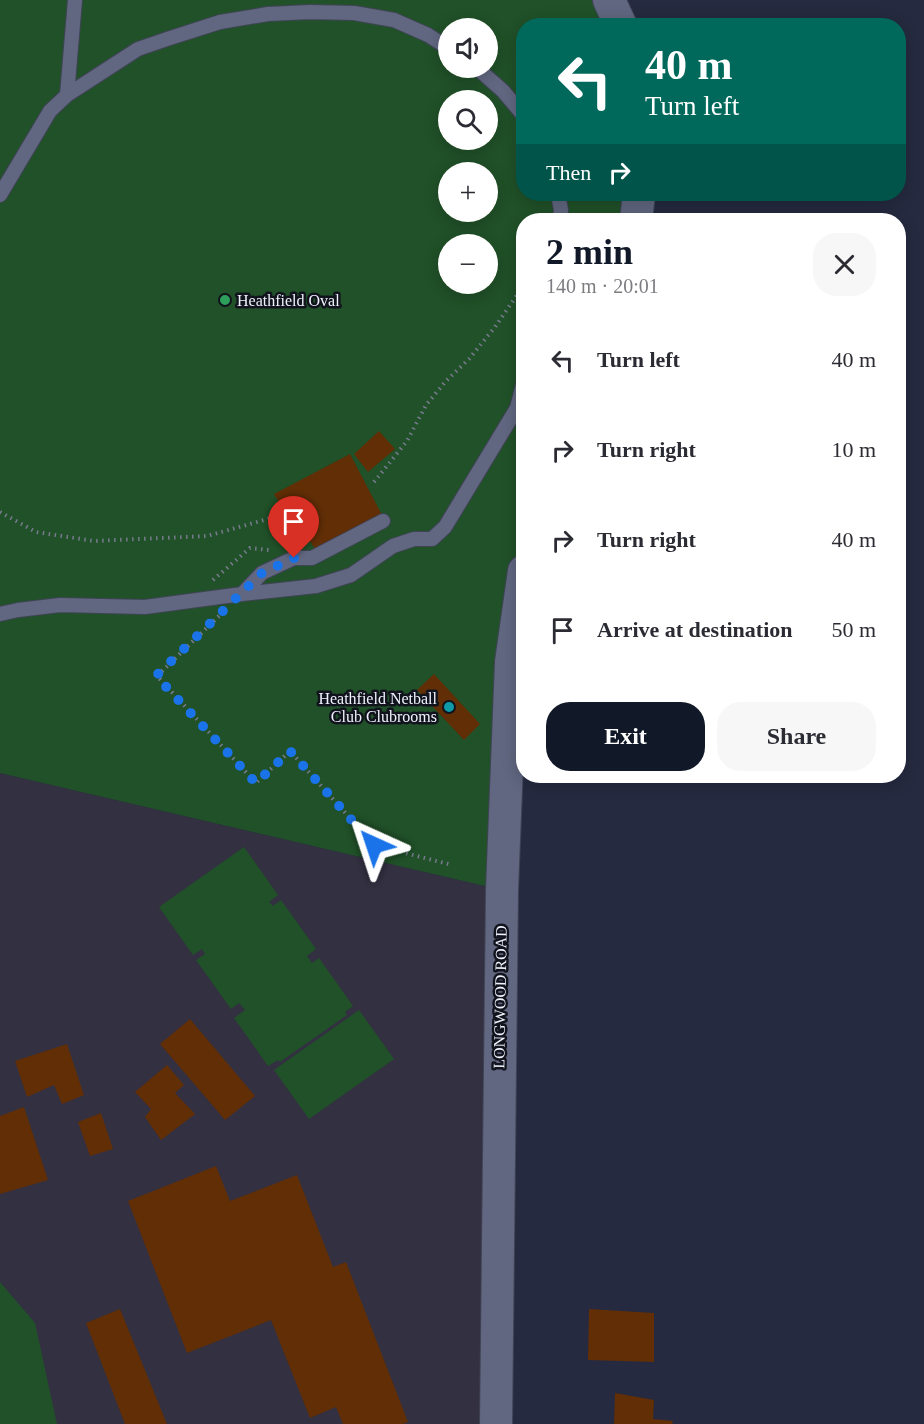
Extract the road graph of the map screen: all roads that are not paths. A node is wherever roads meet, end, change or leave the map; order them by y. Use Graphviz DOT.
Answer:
graph roads {
  1 [pos="75,0"];
  2 [pos="609,0"];
  3 [pos="617,18"];
  4 [pos="438,42"];
  5 [pos="488,78"];
  6 [pos="68,94"];
  7 [pos="516,106"];
  8 [pos="0,195"];
  9 [pos="516,410"];
  10 [pos="383,520"];
  11 [pos="242,594"];
  12 [pos="0,614"];
  13 [pos="516,627"];
  14 [pos="496,1424"];
  1 -- 6 [label="lane"];
  2 -- 3 [label="street"];
  4 -- 6 [label="lane"];
  5 -- 7 [label="lane"];
  6 -- 8 [label="lane"];
  9 -- 11 [label="lane"];
  10 -- 11 [label="lane"];
  11 -- 12 [label="lane"];
  13 -- 14 [label="street, LONGWOOD ROAD"];
}
